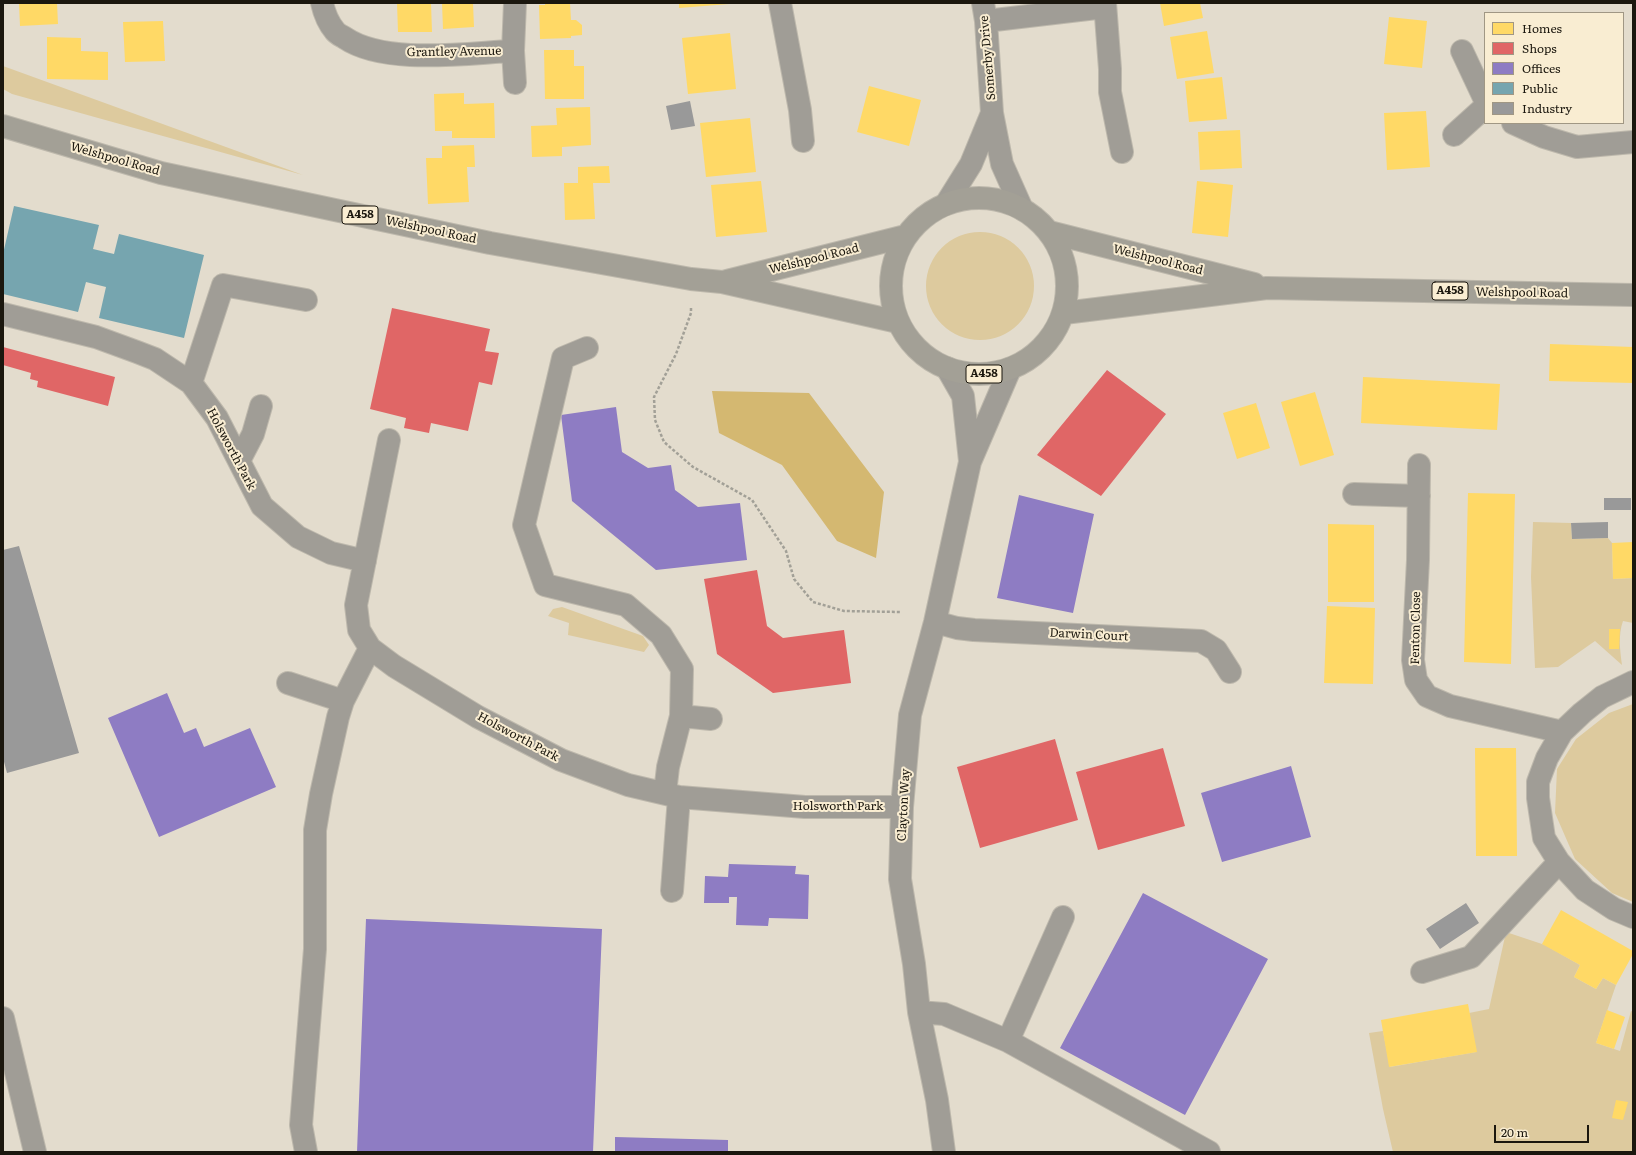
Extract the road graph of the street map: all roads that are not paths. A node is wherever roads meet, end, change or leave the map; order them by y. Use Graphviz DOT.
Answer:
graph roads {
  1 [pos="322,3"];
  2 [pos="515,3"];
  3 [pos="780,3"];
  4 [pos="1105,5"];
  5 [pos="984,12"];
  6 [pos="513,51"];
  7 [pos="1462,51"];
  8 [pos="515,83"];
  9 [pos="1484,98"];
  10 [pos="1484,108"];
  11 [pos="992,113"];
  12 [pos="1515,124"];
  13 [pos="3,126"];
  14 [pos="1454,135"];
  15 [pos="803,141"];
  16 [pos="1633,142"];
  17 [pos="1122,152"];
  18 [pos="946,204"];
  19 [pos="1022,209"];
  20 [pos="1049,232"];
  21 [pos="906,236"];
  22 [pos="722,282"];
  23 [pos="1267,288"];
  24 [pos="1633,295"];
  25 [pos="306,300"];
  26 [pos="1064,313"];
  27 [pos="3,314"];
  28 [pos="898,322"];
  29 [pos="587,348"];
  30 [pos="947,368"];
  31 [pos="1010,369"];
  32 [pos="191,383"];
  33 [pos="261,406"];
  34 [pos="389,440"];
  35 [pos="239,461"];
  36 [pos="970,462"];
  37 [pos="1419,465"];
  38 [pos="1354,494"];
  39 [pos="1419,496"];
  40 [pos="365,561"];
  41 [pos="936,622"];
  42 [pos="370,648"];
  43 [pos="1230,672"];
  44 [pos="1633,682"];
  45 [pos="288,683"];
  46 [pos="343,701"];
  47 [pos="681,716"];
  48 [pos="711,719"];
  49 [pos="1562,732"];
  50 [pos="672,795"];
  51 [pos="902,807"];
  52 [pos="1559,862"];
  53 [pos="672,891"];
  54 [pos="1064,917"];
  55 [pos="1633,917"];
  56 [pos="1422,972"];
  57 [pos="919,1012"];
  58 [pos="3,1018"];
  59 [pos="1008,1041"];
  60 [pos="35,1152"];
  61 [pos="306,1152"];
  62 [pos="944,1152"];
  63 [pos="1209,1152"];
  1 -- 6 [label="street, Grantley Avenue"];
  2 -- 6 [label="street, Grantley Avenue"];
  3 -- 15 [label="street"];
  4 -- 5 [label="street"];
  4 -- 17 [label="street"];
  5 -- 11 [label="street, Somerby Drive"];
  6 -- 8 [label="street, Grantley Avenue"];
  7 -- 9 [label="street"];
  10 -- 14 [label="street"];
  11 -- 18 [label="street, Somerby Drive"];
  11 -- 19 [label="street, Somerby Drive"];
  12 -- 16 [label="street"];
  13 -- 22 [label="main road, Welshpool Road / A458"];
  18 -- 19 [label="main road, A458"];
  18 -- 21 [label="main road, A458"];
  19 -- 20 [label="main road, A458"];
  20 -- 23 [label="main road, Welshpool Road / A458"];
  20 -- 26 [label="main road, A458"];
  21 -- 22 [label="main road, Welshpool Road / A458"];
  21 -- 28 [label="main road, A458"];
  22 -- 28 [label="main road, Welshpool Road / A458"];
  23 -- 24 [label="main road, Welshpool Road / A458"];
  23 -- 26 [label="main road, Welshpool Road / A458"];
  25 -- 32 [label="street"];
  26 -- 31 [label="main road, A458"];
  27 -- 32 [label="street, Holsworth Park"];
  28 -- 30 [label="main road, A458"];
  29 -- 47 [label="street"];
  30 -- 31 [label="main road, A458"];
  30 -- 36 [label="street, Clayton Way"];
  31 -- 36 [label="street, Clayton Way"];
  32 -- 35 [label="street, Holsworth Park"];
  33 -- 35 [label="street"];
  34 -- 40 [label="street, Holsworth Park"];
  35 -- 40 [label="street, Holsworth Park"];
  36 -- 41 [label="street, Clayton Way"];
  37 -- 39 [label="street, Fenton Close"];
  38 -- 39 [label="street"];
  39 -- 49 [label="street, Fenton Close"];
  40 -- 42 [label="street, Holsworth Park"];
  41 -- 43 [label="street, Darwin Court"];
  41 -- 51 [label="street, Clayton Way"];
  42 -- 46 [label="street"];
  42 -- 50 [label="street, Holsworth Park"];
  44 -- 49 [label="street"];
  45 -- 46 [label="street"];
  46 -- 61 [label="street"];
  47 -- 48 [label="street"];
  47 -- 50 [label="street"];
  49 -- 52 [label="street"];
  50 -- 51 [label="street, Holsworth Park"];
  50 -- 53 [label="street"];
  51 -- 57 [label="street, Clayton Way"];
  52 -- 55 [label="street"];
  52 -- 56 [label="street"];
  54 -- 59 [label="street"];
  57 -- 59 [label="street"];
  57 -- 62 [label="street, Clayton Way"];
  58 -- 60 [label="street"];
  59 -- 63 [label="street"];
}
